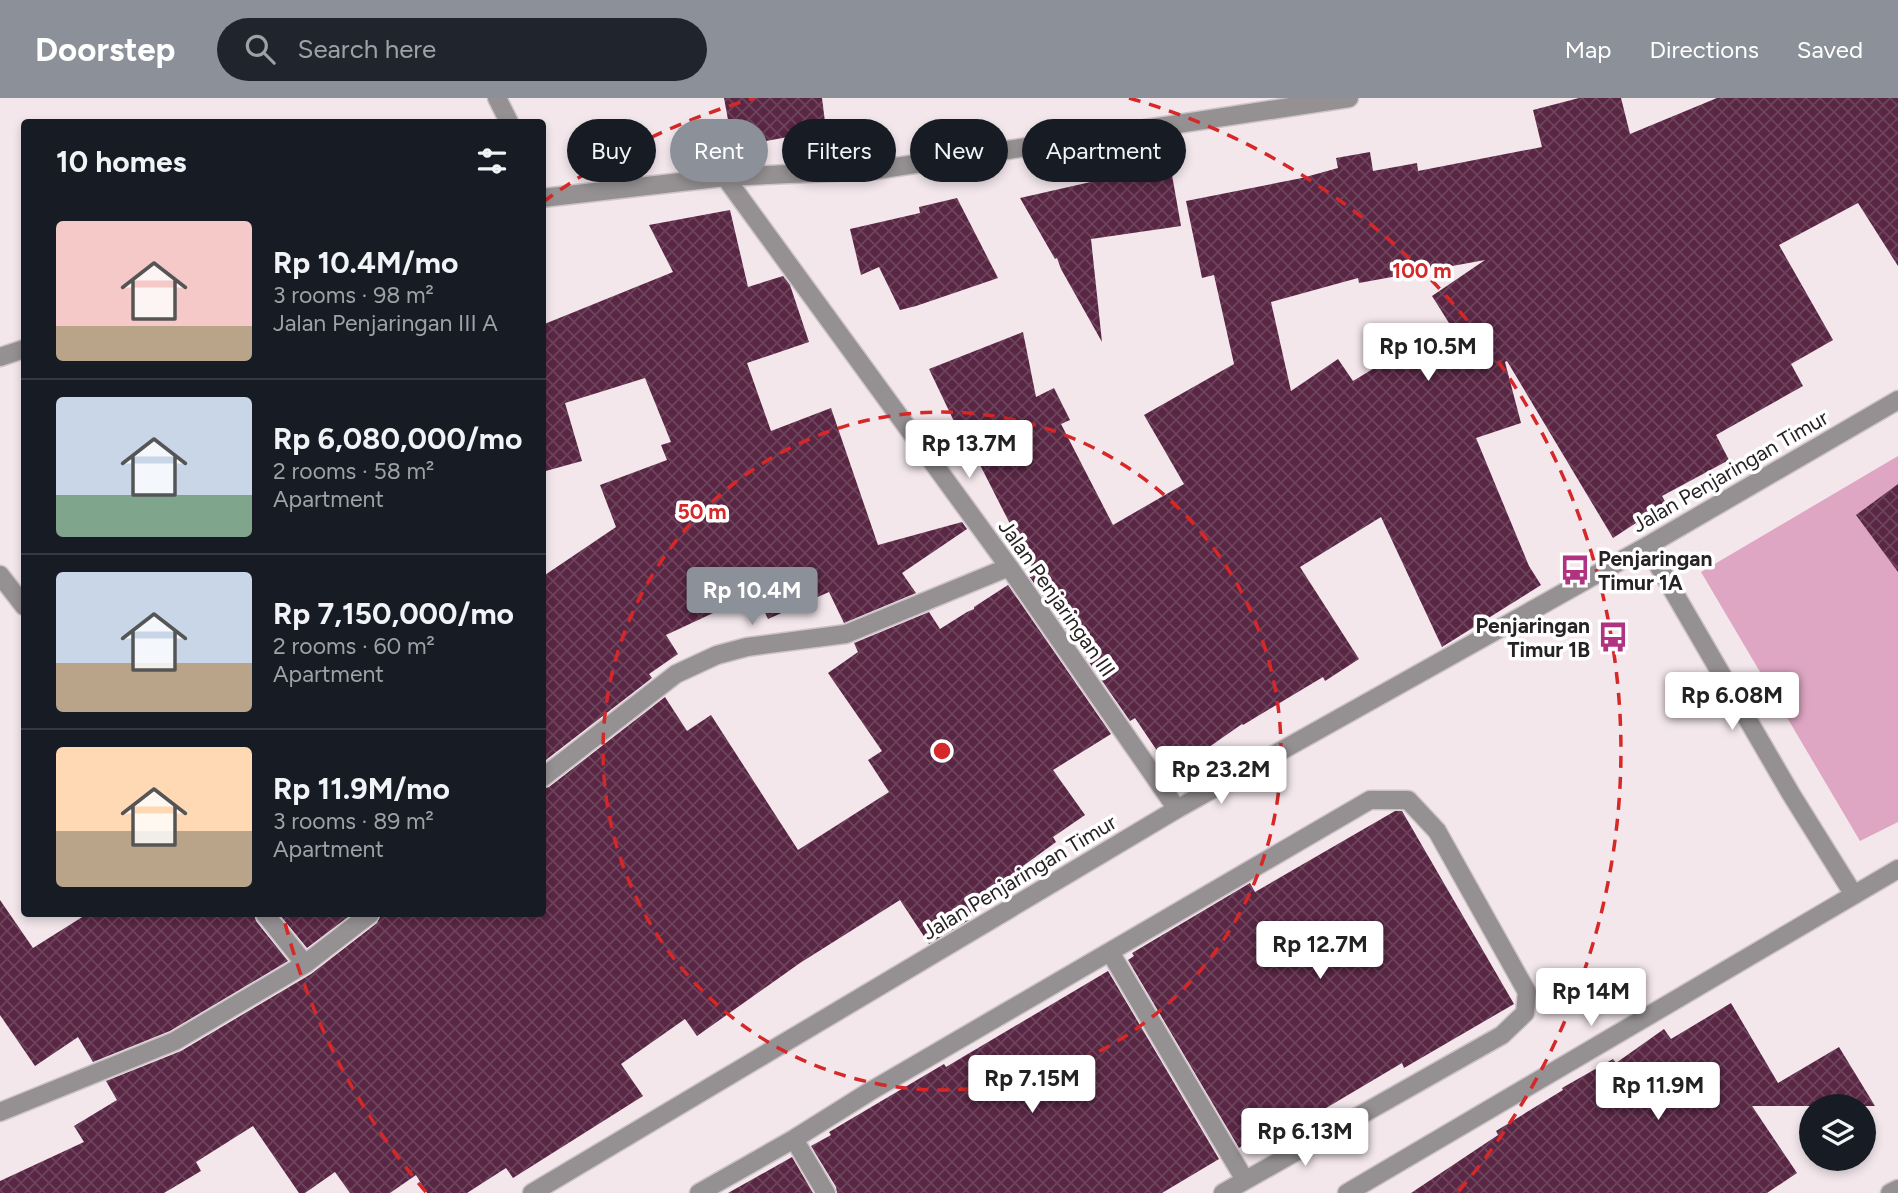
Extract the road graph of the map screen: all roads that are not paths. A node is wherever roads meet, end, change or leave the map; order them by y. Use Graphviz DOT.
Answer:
graph roads {
  1 [pos="497,98"];
  2 [pos="1349,98"];
  3 [pos="508,119"];
  4 [pos="768,175"];
  5 [pos="675,182"];
  6 [pos="729,182"];
  7 [pos="546,195"];
  8 [pos="21,350"];
  9 [pos="0,357"];
  10 [pos="1898,400"];
  11 [pos="1647,546"];
  12 [pos="1009,567"];
  13 [pos="0,575"];
  14 [pos="21,602"];
  15 [pos="546,776"];
  16 [pos="1177,809"];
  17 [pos="1898,869"];
  18 [pos="1854,895"];
  19 [pos="267,917"];
  20 [pos="366,917"];
  21 [pos="1110,952"];
  22 [pos="305,964"];
  23 [pos="2,1107"];
  24 [pos="794,1139"];
  25 [pos="1245,1180"];
  26 [pos="1898,1189"];
  27 [pos="532,1193"];
  28 [pos="699,1193"];
  29 [pos="826,1193"];
  30 [pos="1223,1193"];
  31 [pos="1347,1193"];
  32 [pos="1890,1193"];
  1 -- 3 [label="street"];
  2 -- 4 [label="street"];
  5 -- 7 [label="street"];
  6 -- 12 [label="street, Jalan Penjaringan III"];
  8 -- 9 [label="street"];
  10 -- 11 [label="street, Jalan Penjaringan Timur"];
  11 -- 16 [label="street, Jalan Penjaringan Timur"];
  11 -- 18 [label="street"];
  12 -- 15 [label="street"];
  12 -- 16 [label="street, Jalan Penjaringan III"];
  13 -- 14 [label="street"];
  16 -- 27 [label="street, Jalan Penjaringan Timur"];
  17 -- 18 [label="street"];
  18 -- 31 [label="street"];
  19 -- 22 [label="street"];
  20 -- 22 [label="street"];
  21 -- 24 [label="street"];
  21 -- 25 [label="street"];
  21 -- 25 [label="street"];
  22 -- 23 [label="street"];
  24 -- 28 [label="street"];
  24 -- 29 [label="street"];
  25 -- 30 [label="street"];
  26 -- 32 [label="street"];
}
